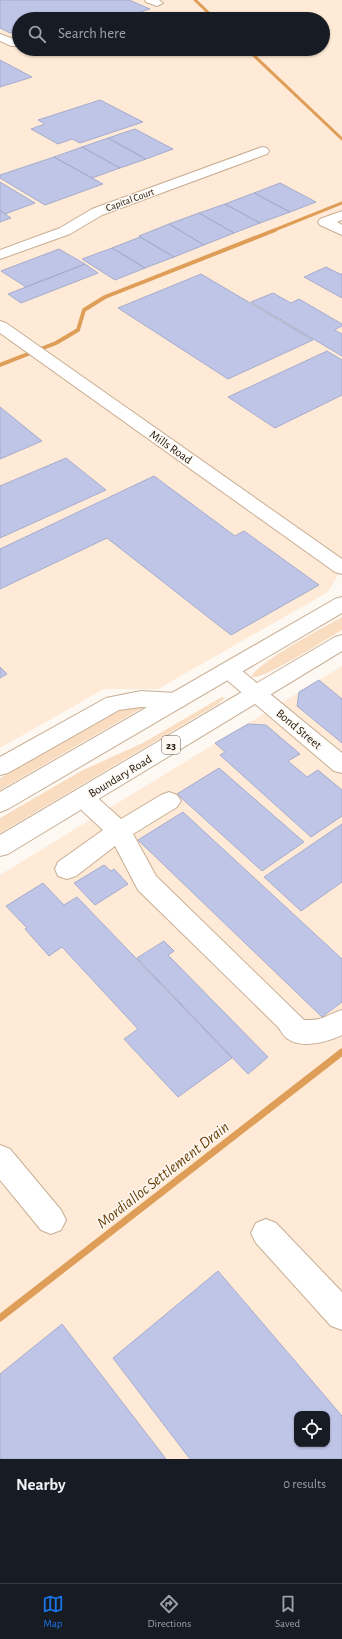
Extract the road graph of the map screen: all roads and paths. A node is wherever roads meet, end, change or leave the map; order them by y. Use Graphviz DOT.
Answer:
graph roads {
  1 [pos="0,37"];
  2 [pos="12,43"];
  3 [pos="262,151"];
  4 [pos="342,215"];
  5 [pos="342,231"];
  6 [pos="0,255"];
  7 [pos="0,326"];
  8 [pos="342,568"];
  9 [pos="342,604"];
  10 [pos="342,642"];
  11 [pos="228,670"];
  12 [pos="257,694"];
  13 [pos="176,701"];
  14 [pos="342,765"];
  15 [pos="0,767"];
  16 [pos="83,798"];
  17 [pos="169,801"];
  18 [pos="0,803"];
  19 [pos="119,831"];
  20 [pos="0,847"];
  21 [pos="67,869"];
  22 [pos="342,1020"];
  23 [pos="0,1158"];
  24 [pos="51,1220"];
  25 [pos="266,1233"];
  26 [pos="342,1316"];
  1 -- 2 [label="street"];
  3 -- 6 [label="street, Capital Court"];
  4 -- 5 [label="street"];
  7 -- 8 [label="street, Mills Road"];
  9 -- 11 [label="street"];
  10 -- 12 [label="street, Boundary Road / 23"];
  11 -- 12 [label="street, Bond Street"];
  11 -- 13 [label="street"];
  12 -- 14 [label="street, Bond Street"];
  12 -- 16 [label="street, Boundary Road / 23"];
  13 -- 15 [label="street"];
  13 -- 18 [label="street"];
  16 -- 19 [label="street"];
  16 -- 20 [label="street, Boundary Road / 23"];
  17 -- 19 [label="street"];
  19 -- 21 [label="street"];
  19 -- 22 [label="street"];
  23 -- 24 [label="street"];
  25 -- 26 [label="street"];
}
